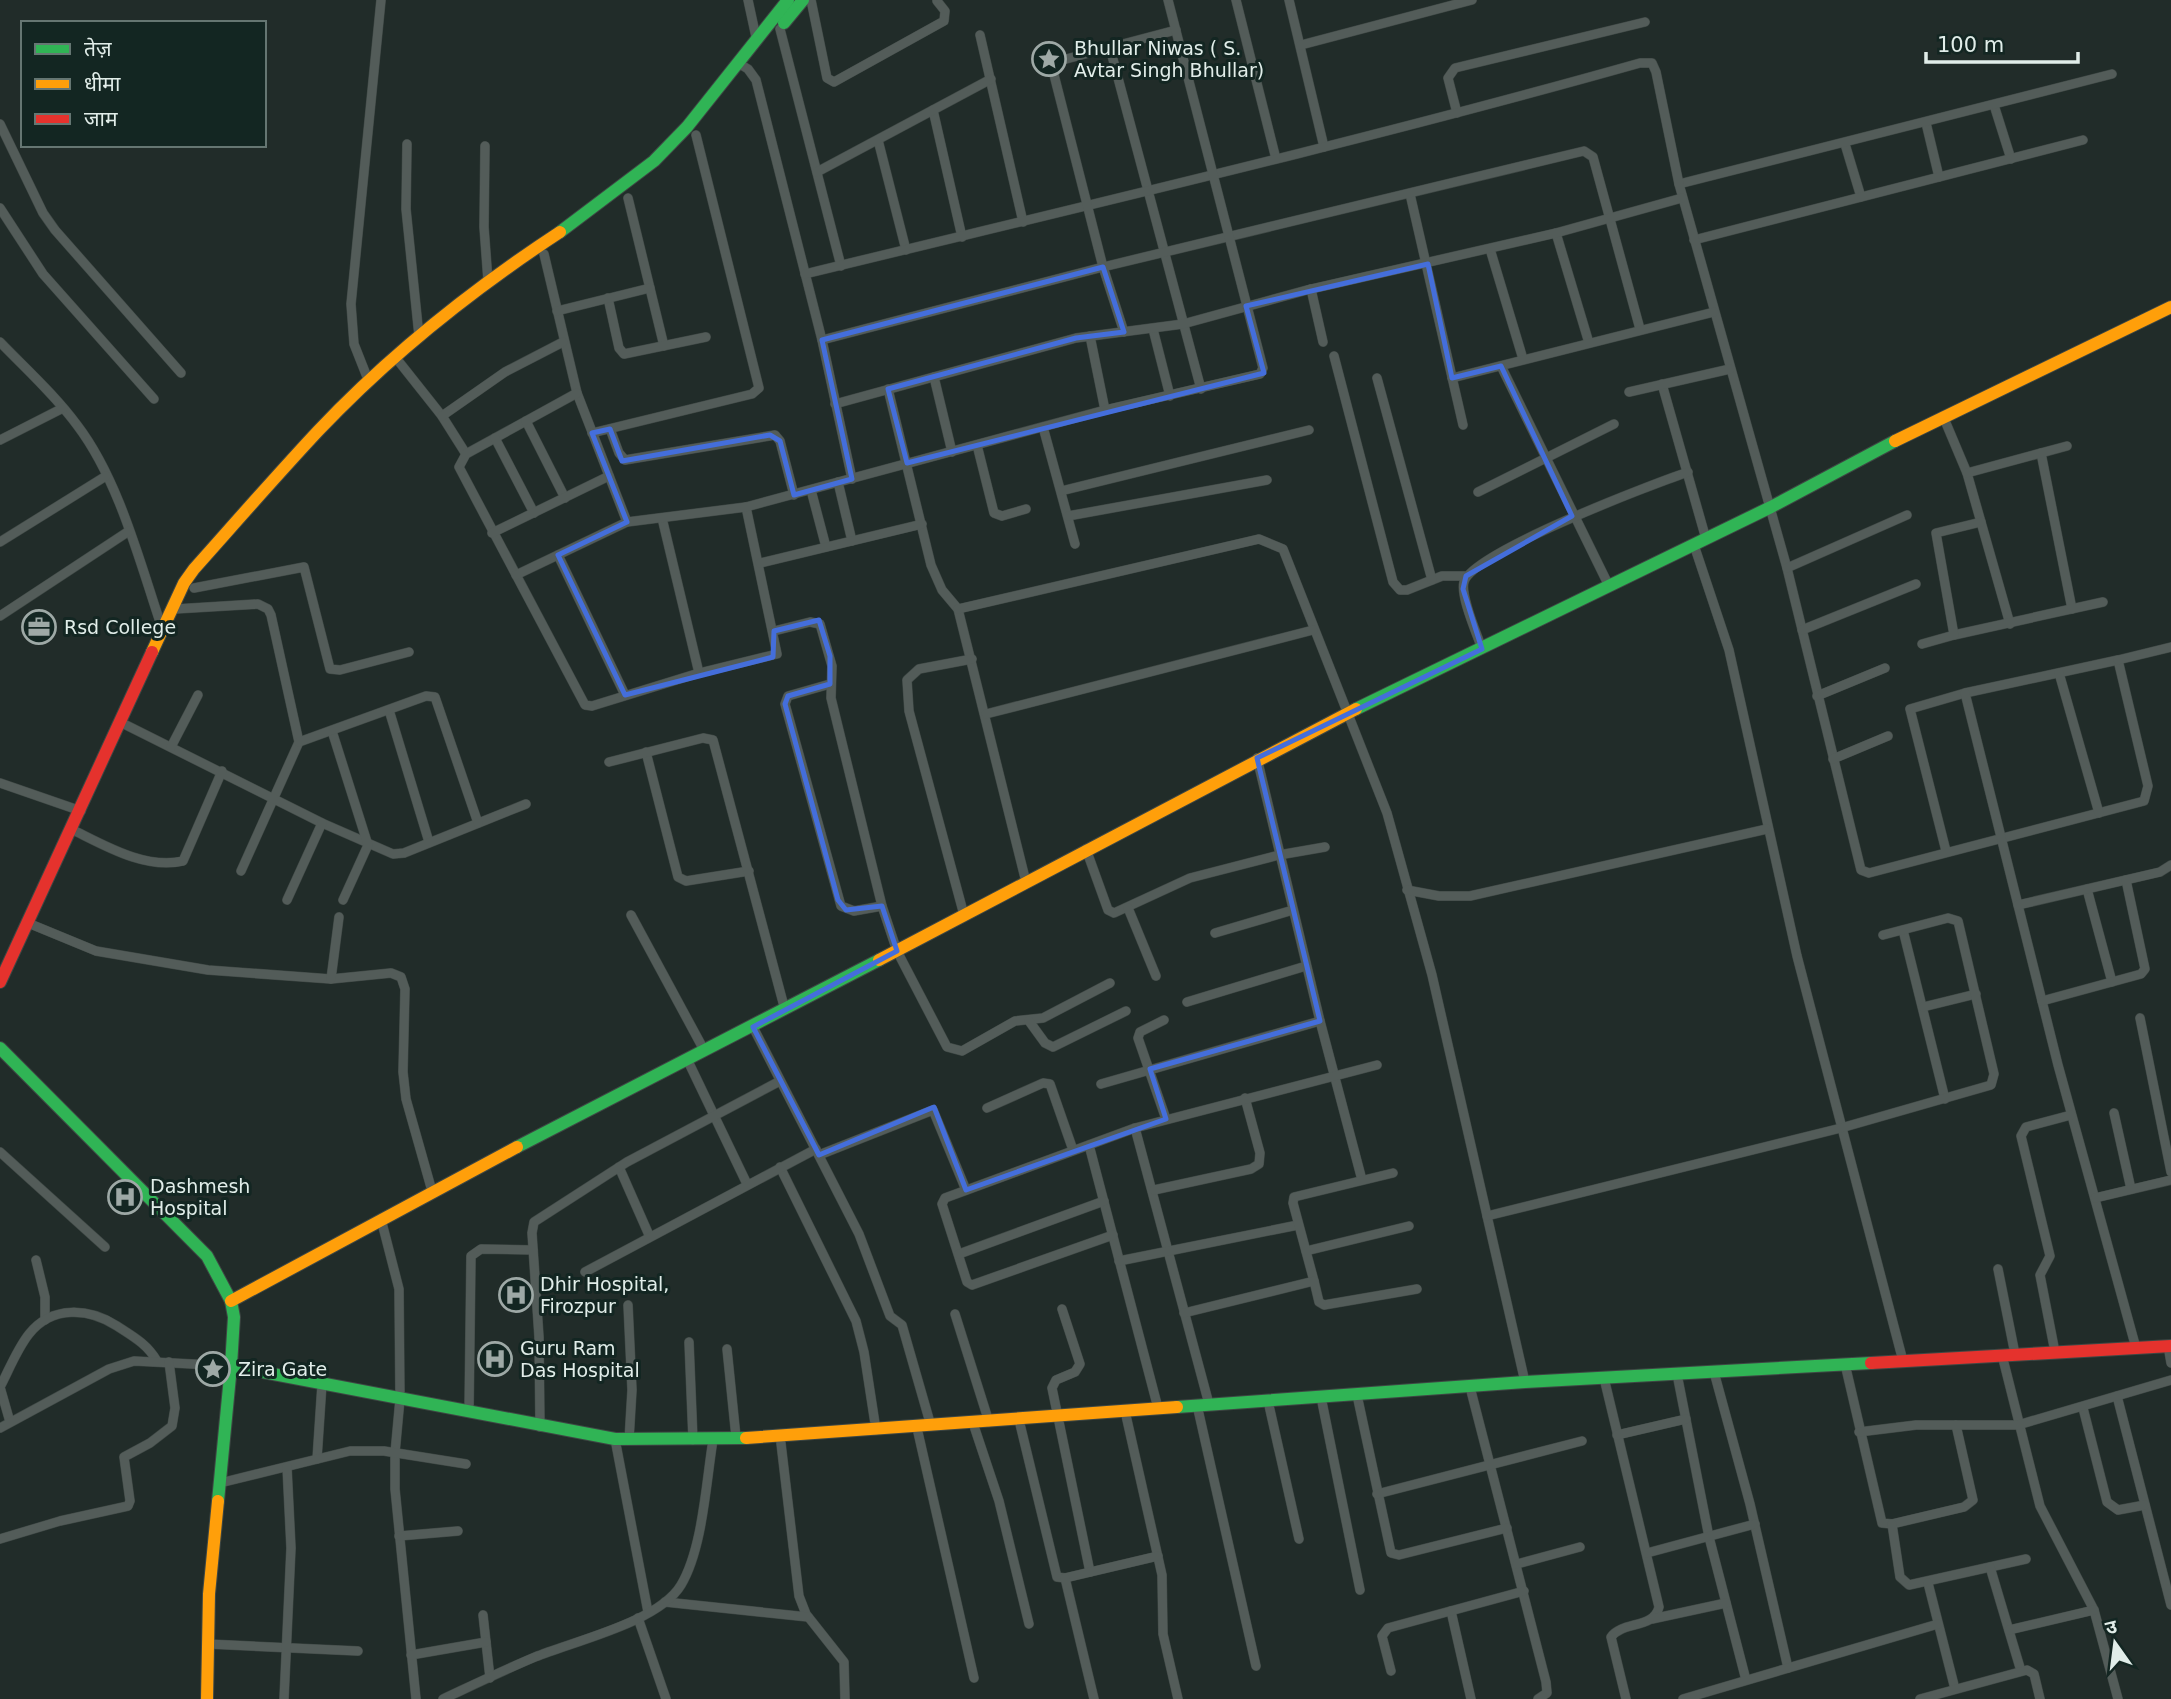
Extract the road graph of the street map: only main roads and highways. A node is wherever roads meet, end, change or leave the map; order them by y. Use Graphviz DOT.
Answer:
graph roads {
  1 [pos="788,0"];
  2 [pos="803,0"];
  3 [pos="743,66"];
  4 [pos="2171,307"];
  5 [pos="400,362"];
  6 [pos="177,604"];
  7 [pos="0,982"];
  8 [pos="0,1048"];
  9 [pos="230,1301"];
  10 [pos="2169,1346"];
  11 [pos="231,1366"];
  12 [pos="207,1699"];
  1 -- 3 [label="main road"];
  2 -- 3 [label="main road"];
  3 -- 5 [label="main road"];
  3 -- 5 [label="main road"];
  4 -- 9 [label="main road"];
  5 -- 6 [label="main road"];
  5 -- 6 [label="main road"];
  6 -- 7 [label="main road"];
  8 -- 9 [label="main road"];
  9 -- 11 [label="main road"];
  10 -- 11 [label="main road"];
  11 -- 12 [label="main road"];
}
